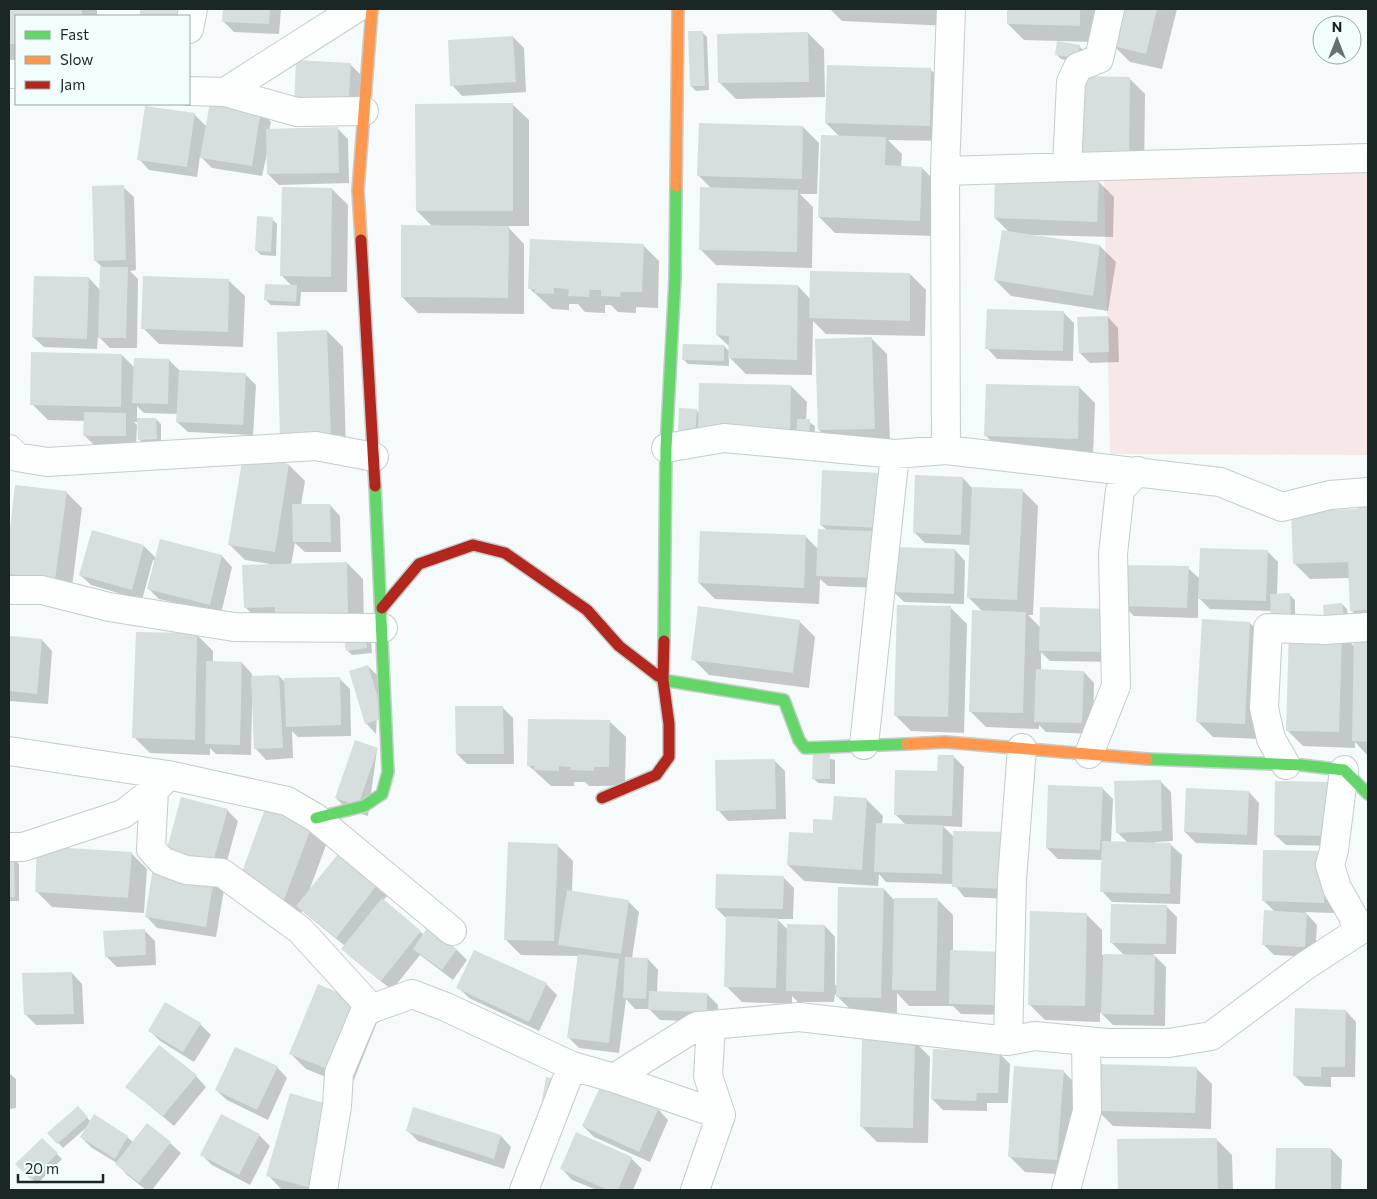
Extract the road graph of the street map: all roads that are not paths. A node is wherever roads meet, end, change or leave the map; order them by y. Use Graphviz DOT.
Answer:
graph roads {
  1 [pos="193,9"];
  2 [pos="355,9"];
  3 [pos="372,9"];
  4 [pos="678,9"];
  5 [pos="952,9"];
  6 [pos="1110,9"];
  7 [pos="190,24"];
  8 [pos="190,91"];
  9 [pos="225,92"];
  10 [pos="364,111"];
  11 [pos="1368,158"];
  12 [pos="1067,167"];
  13 [pos="945,171"];
  14 [pos="666,448"];
  15 [pos="9,450"];
  16 [pos="946,450"];
  17 [pos="895,454"];
  18 [pos="374,456"];
  19 [pos="1138,471"];
  20 [pos="1368,492"];
  21 [pos="9,590"];
  22 [pos="383,618"];
  23 [pos="1368,627"];
  24 [pos="663,680"];
  25 [pos="864,745"];
  26 [pos="1022,748"];
  27 [pos="9,751"];
  28 [pos="1089,754"];
  29 [pos="1286,765"];
  30 [pos="1344,770"];
  31 [pos="161,783"];
  32 [pos="1368,794"];
  33 [pos="602,798"];
  34 [pos="316,818"];
  35 [pos="9,847"];
  36 [pos="1363,928"];
  37 [pos="452,932"];
  38 [pos="372,1009"];
  39 [pos="711,1025"];
  40 [pos="1008,1041"];
  41 [pos="1086,1041"];
  42 [pos="572,1066"];
  43 [pos="614,1078"];
  44 [pos="721,1115"];
  45 [pos="323,1190"];
  46 [pos="524,1190"];
  47 [pos="695,1190"];
  48 [pos="1066,1190"];
  1 -- 7 [label="street"];
  2 -- 9 [label="street"];
  3 -- 10 [label="street"];
  4 -- 14 [label="street"];
  5 -- 13 [label="street"];
  6 -- 12 [label="street"];
  8 -- 9 [label="street"];
  9 -- 10 [label="street"];
  10 -- 18 [label="street"];
  11 -- 12 [label="street"];
  12 -- 13 [label="street"];
  13 -- 16 [label="street"];
  14 -- 17 [label="street"];
  14 -- 24 [label="street"];
  15 -- 18 [label="street"];
  16 -- 17 [label="street"];
  16 -- 19 [label="street"];
  17 -- 25 [label="street"];
  18 -- 22 [label="street"];
  19 -- 20 [label="street"];
  19 -- 28 [label="street"];
  21 -- 22 [label="street"];
  22 -- 24 [label="street"];
  22 -- 34 [label="street"];
  23 -- 29 [label="street"];
  24 -- 25 [label="street"];
  24 -- 33 [label="street"];
  25 -- 26 [label="street"];
  26 -- 28 [label="street"];
  26 -- 40 [label="street"];
  27 -- 31 [label="street"];
  28 -- 29 [label="street"];
  29 -- 30 [label="street"];
  30 -- 32 [label="street"];
  30 -- 36 [label="street"];
  31 -- 34 [label="street"];
  31 -- 35 [label="street"];
  31 -- 38 [label="street"];
  34 -- 37 [label="street"];
  36 -- 41 [label="street"];
  38 -- 42 [label="street"];
  38 -- 45 [label="street"];
  39 -- 40 [label="street"];
  39 -- 43 [label="street"];
  39 -- 44 [label="street"];
  40 -- 41 [label="street"];
  41 -- 48 [label="street"];
  42 -- 43 [label="street"];
  42 -- 46 [label="street"];
  43 -- 44 [label="street"];
  44 -- 47 [label="street"];
}
